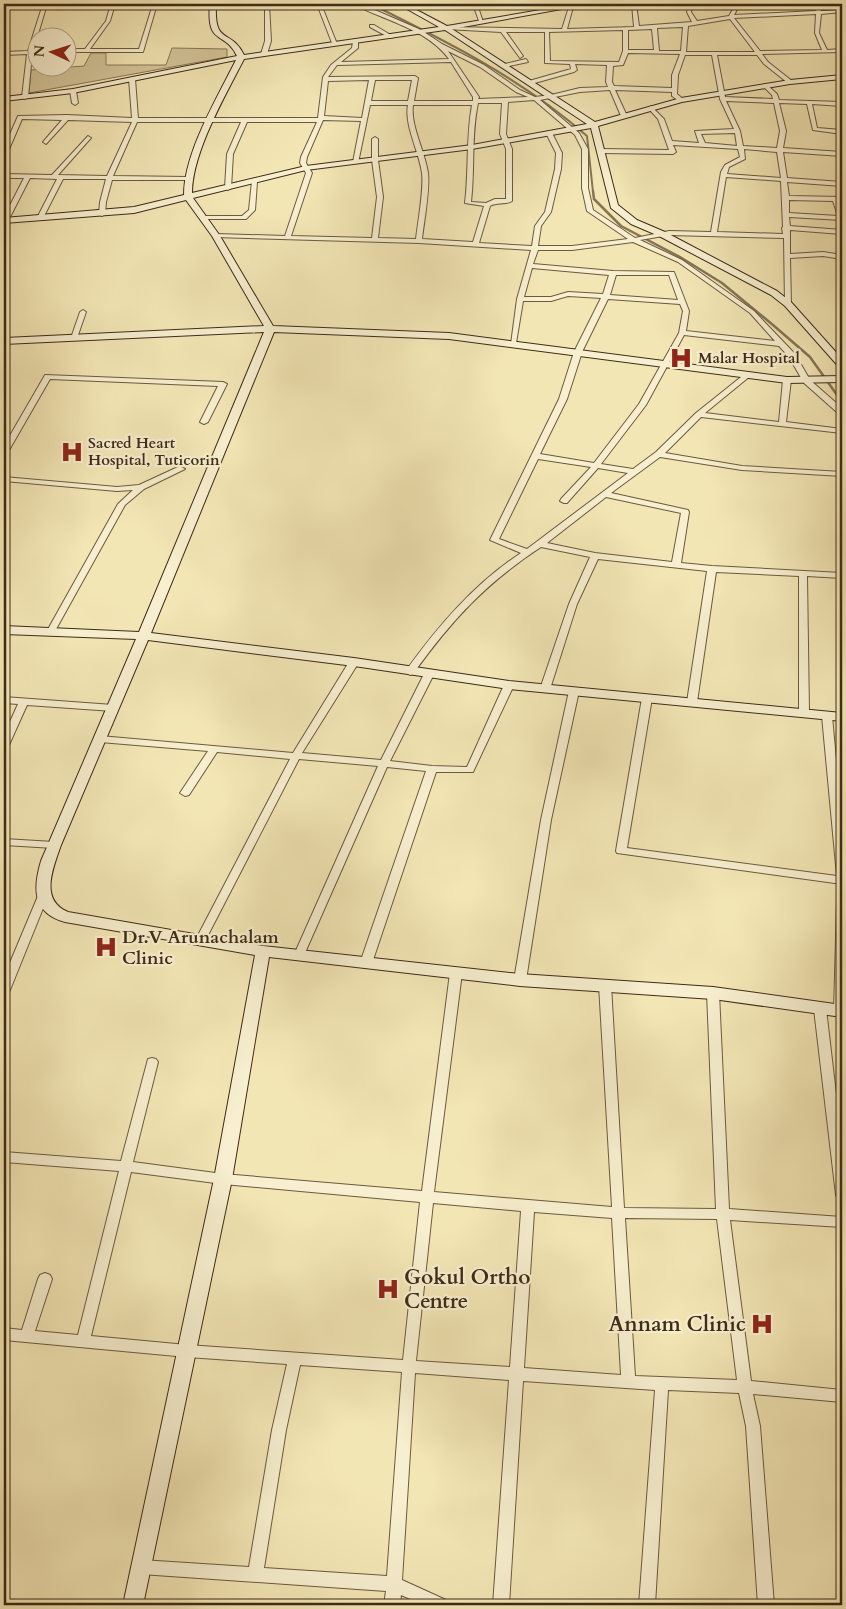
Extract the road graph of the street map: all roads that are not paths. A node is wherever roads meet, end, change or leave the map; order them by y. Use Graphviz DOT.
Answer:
graph roads {
  1 [pos="45,4"];
  2 [pos="113,4"];
  3 [pos="154,4"];
  4 [pos="213,4"];
  5 [pos="267,4"];
  6 [pos="319,4"];
  7 [pos="358,4"];
  8 [pos="401,4"];
  9 [pos="475,4"];
  10 [pos="586,4"];
  11 [pos="634,4"];
  12 [pos="691,4"];
  13 [pos="738,4"];
  14 [pos="820,4"];
  15 [pos="769,6"];
  16 [pos="553,7"];
  17 [pos="571,7"];
  18 [pos="842,11"];
  19 [pos="819,12"];
  20 [pos="766,15"];
  21 [pos="731,17"];
  22 [pos="482,21"];
  23 [pos="695,23"];
  24 [pos="686,25"];
  25 [pos="372,26"];
  26 [pos="654,27"];
  27 [pos="38,28"];
  28 [pos="446,28"];
  29 [pos="638,28"];
  30 [pos="624,30"];
  31 [pos="564,31"];
  32 [pos="503,32"];
  33 [pos="547,32"];
  34 [pos="421,33"];
  35 [pos="392,38"];
  36 [pos="355,42"];
  37 [pos="335,43"];
  38 [pos="438,44"];
  39 [pos="78,51"];
  40 [pos="86,51"];
  41 [pos="626,51"];
  42 [pos="825,51"];
  43 [pos="841,51"];
  44 [pos="4,52"];
  45 [pos="28,52"];
  46 [pos="657,52"];
  47 [pos="757,52"];
  48 [pos="264,54"];
  49 [pos="683,54"];
  50 [pos="714,54"];
  51 [pos="520,56"];
  52 [pos="241,57"];
  53 [pos="842,57"];
  54 [pos="450,61"];
  55 [pos="526,61"];
  56 [pos="572,63"];
  57 [pos="339,64"];
  58 [pos="610,64"];
  59 [pos="504,65"];
  60 [pos="28,70"];
  61 [pos="842,76"];
  62 [pos="132,79"];
  63 [pos="325,79"];
  64 [pos="372,80"];
  65 [pos="531,82"];
  66 [pos="790,82"];
  67 [pos="766,86"];
  68 [pos="611,88"];
  69 [pos="674,90"];
  70 [pos="73,91"];
  71 [pos="722,96"];
  72 [pos="25,97"];
  73 [pos="552,97"];
  74 [pos="4,99"];
  75 [pos="538,99"];
  76 [pos="680,100"];
  77 [pos="776,100"];
  78 [pos="505,101"];
  79 [pos="368,102"];
  80 [pos="476,102"];
  81 [pos="809,102"];
  82 [pos="75,103"];
  83 [pos="412,103"];
  84 [pos="842,104"];
  85 [pos="651,108"];
  86 [pos="624,116"];
  87 [pos="68,117"];
  88 [pos="321,119"];
  89 [pos="134,120"];
  90 [pos="245,120"];
  91 [pos="365,120"];
  92 [pos="209,121"];
  93 [pos="593,125"];
  94 [pos="573,128"];
  95 [pos="737,131"];
  96 [pos="842,132"];
  97 [pos="549,133"];
  98 [pos="88,138"];
  99 [pos="375,139"];
  100 [pos="506,140"];
  101 [pos="46,142"];
  102 [pos="671,143"];
  103 [pos="703,145"];
  104 [pos="472,147"];
  105 [pos="741,147"];
  106 [pos="780,149"];
  107 [pos="602,151"];
  108 [pos="421,153"];
  109 [pos="4,154"];
  110 [pos="842,154"];
  111 [pos="375,160"];
  112 [pos="356,162"];
  113 [pos="306,168"];
  114 [pos="723,175"];
  115 [pos="4,176"];
  116 [pos="28,176"];
  117 [pos="53,177"];
  118 [pos="61,177"];
  119 [pos="110,177"];
  120 [pos="188,179"];
  121 [pos="784,179"];
  122 [pos="254,182"];
  123 [pos="842,184"];
  124 [pos="228,188"];
  125 [pos="188,197"];
  126 [pos="786,198"];
  127 [pos="839,199"];
  128 [pos="487,206"];
  129 [pos="102,214"];
  130 [pos="786,216"];
  131 [pos="40,218"];
  132 [pos="205,218"];
  133 [pos="4,221"];
  134 [pos="785,228"];
  135 [pos="842,232"];
  136 [pos="659,234"];
  137 [pos="714,234"];
  138 [pos="216,236"];
  139 [pos="785,236"];
  140 [pos="288,237"];
  141 [pos="637,239"];
  142 [pos="375,240"];
  143 [pos="420,241"];
  144 [pos="476,244"];
  145 [pos="536,248"];
  146 [pos="787,256"];
  147 [pos="842,256"];
  148 [pos="530,266"];
  149 [pos="613,273"];
  150 [pos="606,296"];
  151 [pos="520,298"];
  152 [pos="682,302"];
  153 [pos="788,304"];
  154 [pos="82,312"];
  155 [pos="270,329"];
  156 [pos="682,333"];
  157 [pos="74,338"];
  158 [pos="4,341"];
  159 [pos="513,343"];
  160 [pos="782,344"];
  161 [pos="578,352"];
  162 [pos="842,364"];
  163 [pos="664,365"];
  164 [pos="746,375"];
  165 [pos="842,379"];
  166 [pos="787,380"];
  167 [pos="811,381"];
  168 [pos="842,412"];
  169 [pos="698,415"];
  170 [pos="204,422"];
  171 [pos="782,424"];
  172 [pos="842,431"];
  173 [pos="4,452"];
  174 [pos="659,454"];
  175 [pos="536,456"];
  176 [pos="596,466"];
  177 [pos="181,470"];
  178 [pos="634,472"];
  179 [pos="842,474"];
  180 [pos="4,479"];
  181 [pos="140,487"];
  182 [pos="605,494"];
  183 [pos="564,500"];
  184 [pos="540,544"];
  185 [pos="527,552"];
  186 [pos="595,556"];
  187 [pos="676,566"];
  188 [pos="712,569"];
  189 [pos="803,573"];
  190 [pos="842,575"];
  191 [pos="4,630"];
  192 [pos="51,631"];
  193 [pos="144,636"];
  194 [pos="354,662"];
  195 [pos="410,672"];
  196 [pos="429,674"];
  197 [pos="509,685"];
  198 [pos="545,689"];
  199 [pos="574,691"];
  200 [pos="647,698"];
  201 [pos="4,700"];
  202 [pos="24,702"];
  203 [pos="692,702"];
  204 [pos="113,708"];
  205 [pos="804,713"];
  206 [pos="827,716"];
  207 [pos="842,717"];
  208 [pos="100,739"];
  209 [pos="4,745"];
  210 [pos="214,749"];
  211 [pos="296,756"];
  212 [pos="384,763"];
  213 [pos="432,769"];
  214 [pos="185,793"];
  215 [pos="4,842"];
  216 [pos="54,845"];
  217 [pos="842,876"];
  218 [pos="842,880"];
  219 [pos="43,896"];
  220 [pos="842,901"];
  221 [pos="200,941"];
  222 [pos="263,951"];
  223 [pos="299,955"];
  224 [pos="366,963"];
  225 [pos="456,973"];
  226 [pos="520,980"];
  227 [pos="605,985"];
  228 [pos="4,990"];
  229 [pos="713,993"];
  230 [pos="820,1009"];
  231 [pos="841,1011"];
  232 [pos="152,1062"];
  233 [pos="4,1157"];
  234 [pos="125,1166"];
  235 [pos="223,1179"];
  236 [pos="842,1195"];
  237 [pos="427,1198"];
  238 [pos="528,1206"];
  239 [pos="619,1213"];
  240 [pos="723,1214"];
  241 [pos="842,1222"];
  242 [pos="45,1279"];
  243 [pos="4,1334"];
  244 [pos="26,1336"];
  245 [pos="82,1341"];
  246 [pos="187,1351"];
  247 [pos="295,1358"];
  248 [pos="409,1366"];
  249 [pos="518,1374"];
  250 [pos="628,1382"];
  251 [pos="662,1384"];
  252 [pos="746,1387"];
  253 [pos="842,1396"];
  254 [pos="141,1567"];
  255 [pos="255,1575"];
  256 [pos="394,1584"];
  257 [pos="133,1605"];
  258 [pos="392,1605"];
  259 [pos="441,1605"];
  260 [pos="501,1605"];
  261 [pos="647,1605"];
  262 [pos="766,1605"];
  1 -- 27 [label="street"];
  2 -- 40 [label="street"];
  3 -- 40 [label="street"];
  4 -- 52 [label="street"];
  5 -- 48 [label="street"];
  6 -- 37 [label="street"];
  7 -- 34 [label="street"];
  8 -- 28 [label="street"];
  9 -- 22 [label="street"];
  10 -- 17 [label="street"];
  11 -- 29 [label="street"];
  12 -- 23 [label="street"];
  13 -- 21 [label="street"];
  14 -- 19 [label="street"];
  15 -- 20 [label="street"];
  16 -- 17 [label="street"];
  16 -- 22 [label="street"];
  17 -- 31 [label="street"];
  18 -- 19 [label="street"];
  19 -- 20 [label="street"];
  19 -- 42 [label="street"];
  20 -- 21 [label="street"];
  21 -- 23 [label="street"];
  21 -- 47 [label="street"];
  22 -- 28 [label="street"];
  23 -- 24 [label="street"];
  24 -- 26 [label="street"];
  24 -- 49 [label="street"];
  25 -- 35 [label="street"];
  26 -- 29 [label="street"];
  26 -- 46 [label="street"];
  28 -- 32 [label="street"];
  28 -- 34 [label="street"];
  28 -- 59 [label="street"];
  29 -- 30 [label="street"];
  30 -- 31 [label="street"];
  30 -- 41 [label="street"];
  31 -- 33 [label="street"];
  32 -- 33 [label="street"];
  32 -- 51 [label="street"];
  33 -- 56 [label="street"];
  34 -- 35 [label="street"];
  34 -- 38 [label="street"];
  35 -- 36 [label="street"];
  36 -- 37 [label="street"];
  36 -- 57 [label="street"];
  37 -- 48 [label="street"];
  38 -- 54 [label="street"];
  38 -- 75 [label="street"];
  39 -- 40 [label="street"];
  41 -- 46 [label="street"];
  41 -- 58 [label="street"];
  42 -- 43 [label="street"];
  42 -- 47 [label="street"];
  43 -- 53 [label="street"];
  44 -- 45 [label="street"];
  46 -- 49 [label="street"];
  47 -- 50 [label="street"];
  47 -- 66 [label="street"];
  48 -- 52 [label="street"];
  49 -- 50 [label="street"];
  49 -- 69 [label="street"];
  50 -- 71 [label="street"];
  52 -- 62 [label="street"];
  52 -- 92 [label="street"];
  54 -- 57 [label="street"];
  54 -- 80 [label="street"];
  55 -- 59 [label="street"];
  56 -- 58 [label="street"];
  56 -- 65 [label="street"];
  57 -- 63 [label="street"];
  58 -- 68 [label="street"];
  59 -- 65 [label="street"];
  60 -- 72 [label="street"];
  61 -- 66 [label="street"];
  62 -- 70 [label="street"];
  62 -- 89 [label="street"];
  63 -- 64 [label="street"];
  63 -- 88 [label="street"];
  64 -- 79 [label="street"];
  64 -- 83 [label="street"];
  65 -- 73 [label="street"];
  66 -- 67 [label="street"];
  67 -- 71 [label="street"];
  67 -- 77 [label="street"];
  68 -- 69 [label="street"];
  68 -- 73 [label="street"];
  68 -- 86 [label="street"];
  69 -- 76 [label="street"];
  70 -- 72 [label="street"];
  70 -- 82 [label="street"];
  71 -- 76 [label="street"];
  71 -- 77 [label="street"];
  71 -- 95 [label="street"];
  72 -- 74 [label="street"];
  73 -- 75 [label="street"];
  73 -- 93 [label="street"];
  75 -- 78 [label="street"];
  75 -- 94 [label="street"];
  76 -- 85 [label="street"];
  77 -- 81 [label="street"];
  77 -- 106 [label="street"];
  78 -- 80 [label="street"];
  78 -- 100 [label="street"];
  79 -- 83 [label="street"];
  79 -- 91 [label="street"];
  80 -- 83 [label="street"];
  80 -- 104 [label="street"];
  81 -- 84 [label="street"];
  81 -- 96 [label="street"];
  83 -- 108 [label="street"];
  85 -- 86 [label="street"];
  85 -- 102 [label="street"];
  86 -- 93 [label="street"];
  87 -- 89 [label="street"];
  87 -- 101 [label="street"];
  87 -- 109 [label="street"];
  88 -- 90 [label="street"];
  88 -- 91 [label="street"];
  88 -- 113 [label="street"];
  89 -- 92 [label="street"];
  89 -- 119 [label="street"];
  90 -- 92 [label="street"];
  90 -- 124 [label="street"];
  91 -- 112 [label="street"];
  92 -- 120 [label="street"];
  93 -- 94 [label="street"];
  93 -- 107 [label="street"];
  94 -- 97 [label="street"];
  94 -- 141 [label="street"];
  95 -- 103 [label="street"];
  95 -- 105 [label="street"];
  97 -- 100 [label="street"];
  97 -- 145 [label="street"];
  98 -- 117 [label="street"];
  99 -- 111 [label="street"];
  100 -- 104 [label="street"];
  100 -- 128 [label="street"];
  102 -- 103 [label="street"];
  102 -- 107 [label="street"];
  103 -- 105 [label="street"];
  104 -- 108 [label="street"];
  104 -- 128 [label="street"];
  105 -- 106 [label="street"];
  105 -- 114 [label="street"];
  106 -- 110 [label="street"];
  106 -- 121 [label="street"];
  107 -- 136 [label="street"];
  108 -- 111 [label="street"];
  108 -- 143 [label="street"];
  111 -- 112 [label="street"];
  111 -- 142 [label="street"];
  112 -- 113 [label="street"];
  113 -- 122 [label="street"];
  113 -- 140 [label="street"];
  114 -- 121 [label="street"];
  114 -- 137 [label="street"];
  115 -- 116 [label="street"];
  116 -- 117 [label="street"];
  116 -- 133 [label="street"];
  117 -- 118 [label="street"];
  118 -- 119 [label="street"];
  118 -- 131 [label="street"];
  119 -- 120 [label="street"];
  119 -- 129 [label="street"];
  120 -- 125 [label="street"];
  121 -- 123 [label="street"];
  121 -- 126 [label="street"];
  122 -- 124 [label="street"];
  122 -- 132 [label="street"];
  124 -- 125 [label="street"];
  125 -- 129 [label="street"];
  125 -- 132 [label="street"];
  126 -- 127 [label="street"];
  126 -- 130 [label="street"];
  127 -- 130 [label="street"];
  128 -- 144 [label="street"];
  129 -- 131 [label="street"];
  130 -- 134 [label="street"];
  131 -- 133 [label="street"];
  132 -- 138 [label="street"];
  134 -- 135 [label="street"];
  134 -- 139 [label="street"];
  136 -- 137 [label="street"];
  136 -- 141 [label="street"];
  136 -- 153 [label="street"];
  137 -- 139 [label="street"];
  138 -- 140 [label="street"];
  138 -- 155 [label="street"];
  139 -- 146 [label="street"];
  140 -- 142 [label="street"];
  141 -- 145 [label="street"];
  141 -- 160 [label="street"];
  142 -- 143 [label="street"];
  143 -- 144 [label="street"];
  144 -- 145 [label="street"];
  145 -- 148 [label="street"];
  146 -- 147 [label="street"];
  146 -- 153 [label="street"];
  148 -- 149 [label="street"];
  148 -- 151 [label="street"];
  149 -- 150 [label="street"];
  149 -- 152 [label="street"];
  150 -- 151 [label="street"];
  150 -- 152 [label="street"];
  150 -- 161 [label="street"];
  151 -- 159 [label="street"];
  152 -- 156 [label="street"];
  153 -- 162 [label="street"];
  154 -- 157 [label="street"];
  155 -- 157 [label="street"];
  155 -- 159 [label="street"];
  155 -- 193 [label="street"];
  156 -- 160 [label="street"];
  156 -- 163 [label="street"];
  157 -- 158 [label="street"];
  159 -- 161 [label="street"];
  160 -- 167 [label="street"];
  161 -- 163 [label="street"];
  161 -- 175 [label="street"];
  163 -- 164 [label="street"];
  163 -- 176 [label="street"];
  164 -- 166 [label="street"];
  164 -- 169 [label="street"];
  165 -- 167 [label="street"];
  166 -- 167 [label="street"];
  166 -- 171 [label="street"];
  167 -- 168 [label="street"];
  169 -- 171 [label="street"];
  169 -- 174 [label="street"];
  170 -- 173 [label="street"];
  171 -- 172 [label="street"];
  174 -- 178 [label="street"];
  174 -- 179 [label="street"];
  175 -- 176 [label="street"];
  175 -- 185 [label="street"];
  176 -- 178 [label="street"];
  176 -- 183 [label="street"];
  177 -- 181 [label="street"];
  178 -- 182 [label="street"];
  180 -- 181 [label="street"];
  181 -- 192 [label="street"];
  182 -- 184 [label="street"];
  182 -- 187 [label="street"];
  184 -- 185 [label="street"];
  184 -- 186 [label="street"];
  185 -- 195 [label="street"];
  186 -- 187 [label="street"];
  186 -- 198 [label="street"];
  187 -- 188 [label="street"];
  188 -- 189 [label="street"];
  188 -- 203 [label="street"];
  189 -- 190 [label="street"];
  189 -- 205 [label="street"];
  191 -- 192 [label="street"];
  192 -- 193 [label="street"];
  193 -- 194 [label="street"];
  193 -- 204 [label="street"];
  194 -- 195 [label="street"];
  194 -- 211 [label="street"];
  195 -- 196 [label="street"];
  196 -- 197 [label="street"];
  196 -- 212 [label="street"];
  197 -- 198 [label="street"];
  197 -- 213 [label="street"];
  198 -- 199 [label="street"];
  199 -- 200 [label="street"];
  199 -- 226 [label="street"];
  200 -- 203 [label="street"];
  200 -- 218 [label="street"];
  201 -- 202 [label="street"];
  202 -- 204 [label="street"];
  202 -- 209 [label="street"];
  203 -- 205 [label="street"];
  204 -- 208 [label="street"];
  205 -- 206 [label="street"];
  206 -- 207 [label="street"];
  206 -- 217 [label="street"];
  208 -- 210 [label="street"];
  208 -- 216 [label="street"];
  210 -- 211 [label="street"];
  210 -- 214 [label="street"];
  211 -- 212 [label="street"];
  211 -- 221 [label="street"];
  212 -- 213 [label="street"];
  212 -- 223 [label="street"];
  213 -- 224 [label="street"];
  215 -- 216 [label="street"];
  216 -- 219 [label="street"];
  219 -- 221 [label="street"];
  219 -- 228 [label="street"];
  220 -- 231 [label="street"];
  221 -- 222 [label="street"];
  222 -- 223 [label="street"];
  222 -- 235 [label="street"];
  223 -- 224 [label="street"];
  224 -- 225 [label="street"];
  225 -- 226 [label="street"];
  225 -- 237 [label="street"];
  226 -- 227 [label="street"];
  227 -- 229 [label="street"];
  227 -- 239 [label="street"];
  229 -- 230 [label="street"];
  229 -- 240 [label="street"];
  230 -- 231 [label="street"];
  230 -- 236 [label="street"];
  232 -- 234 [label="street"];
  233 -- 234 [label="street"];
  234 -- 235 [label="street"];
  234 -- 245 [label="street"];
  235 -- 237 [label="street"];
  235 -- 246 [label="street"];
  237 -- 238 [label="street"];
  237 -- 248 [label="street"];
  238 -- 239 [label="street"];
  238 -- 249 [label="street"];
  239 -- 240 [label="street"];
  239 -- 250 [label="street"];
  240 -- 241 [label="street"];
  240 -- 252 [label="street"];
  242 -- 244 [label="street"];
  243 -- 244 [label="street"];
  244 -- 245 [label="street"];
  245 -- 246 [label="street"];
  246 -- 247 [label="street"];
  246 -- 254 [label="street"];
  247 -- 248 [label="street"];
  247 -- 255 [label="street"];
  248 -- 249 [label="street"];
  248 -- 256 [label="street"];
  249 -- 250 [label="street"];
  249 -- 260 [label="street"];
  250 -- 251 [label="street"];
  251 -- 252 [label="street"];
  251 -- 261 [label="street"];
  252 -- 253 [label="street"];
  252 -- 262 [label="street"];
  254 -- 255 [label="street"];
  254 -- 257 [label="street"];
  255 -- 256 [label="street"];
  256 -- 258 [label="street"];
  256 -- 259 [label="street"];
}
